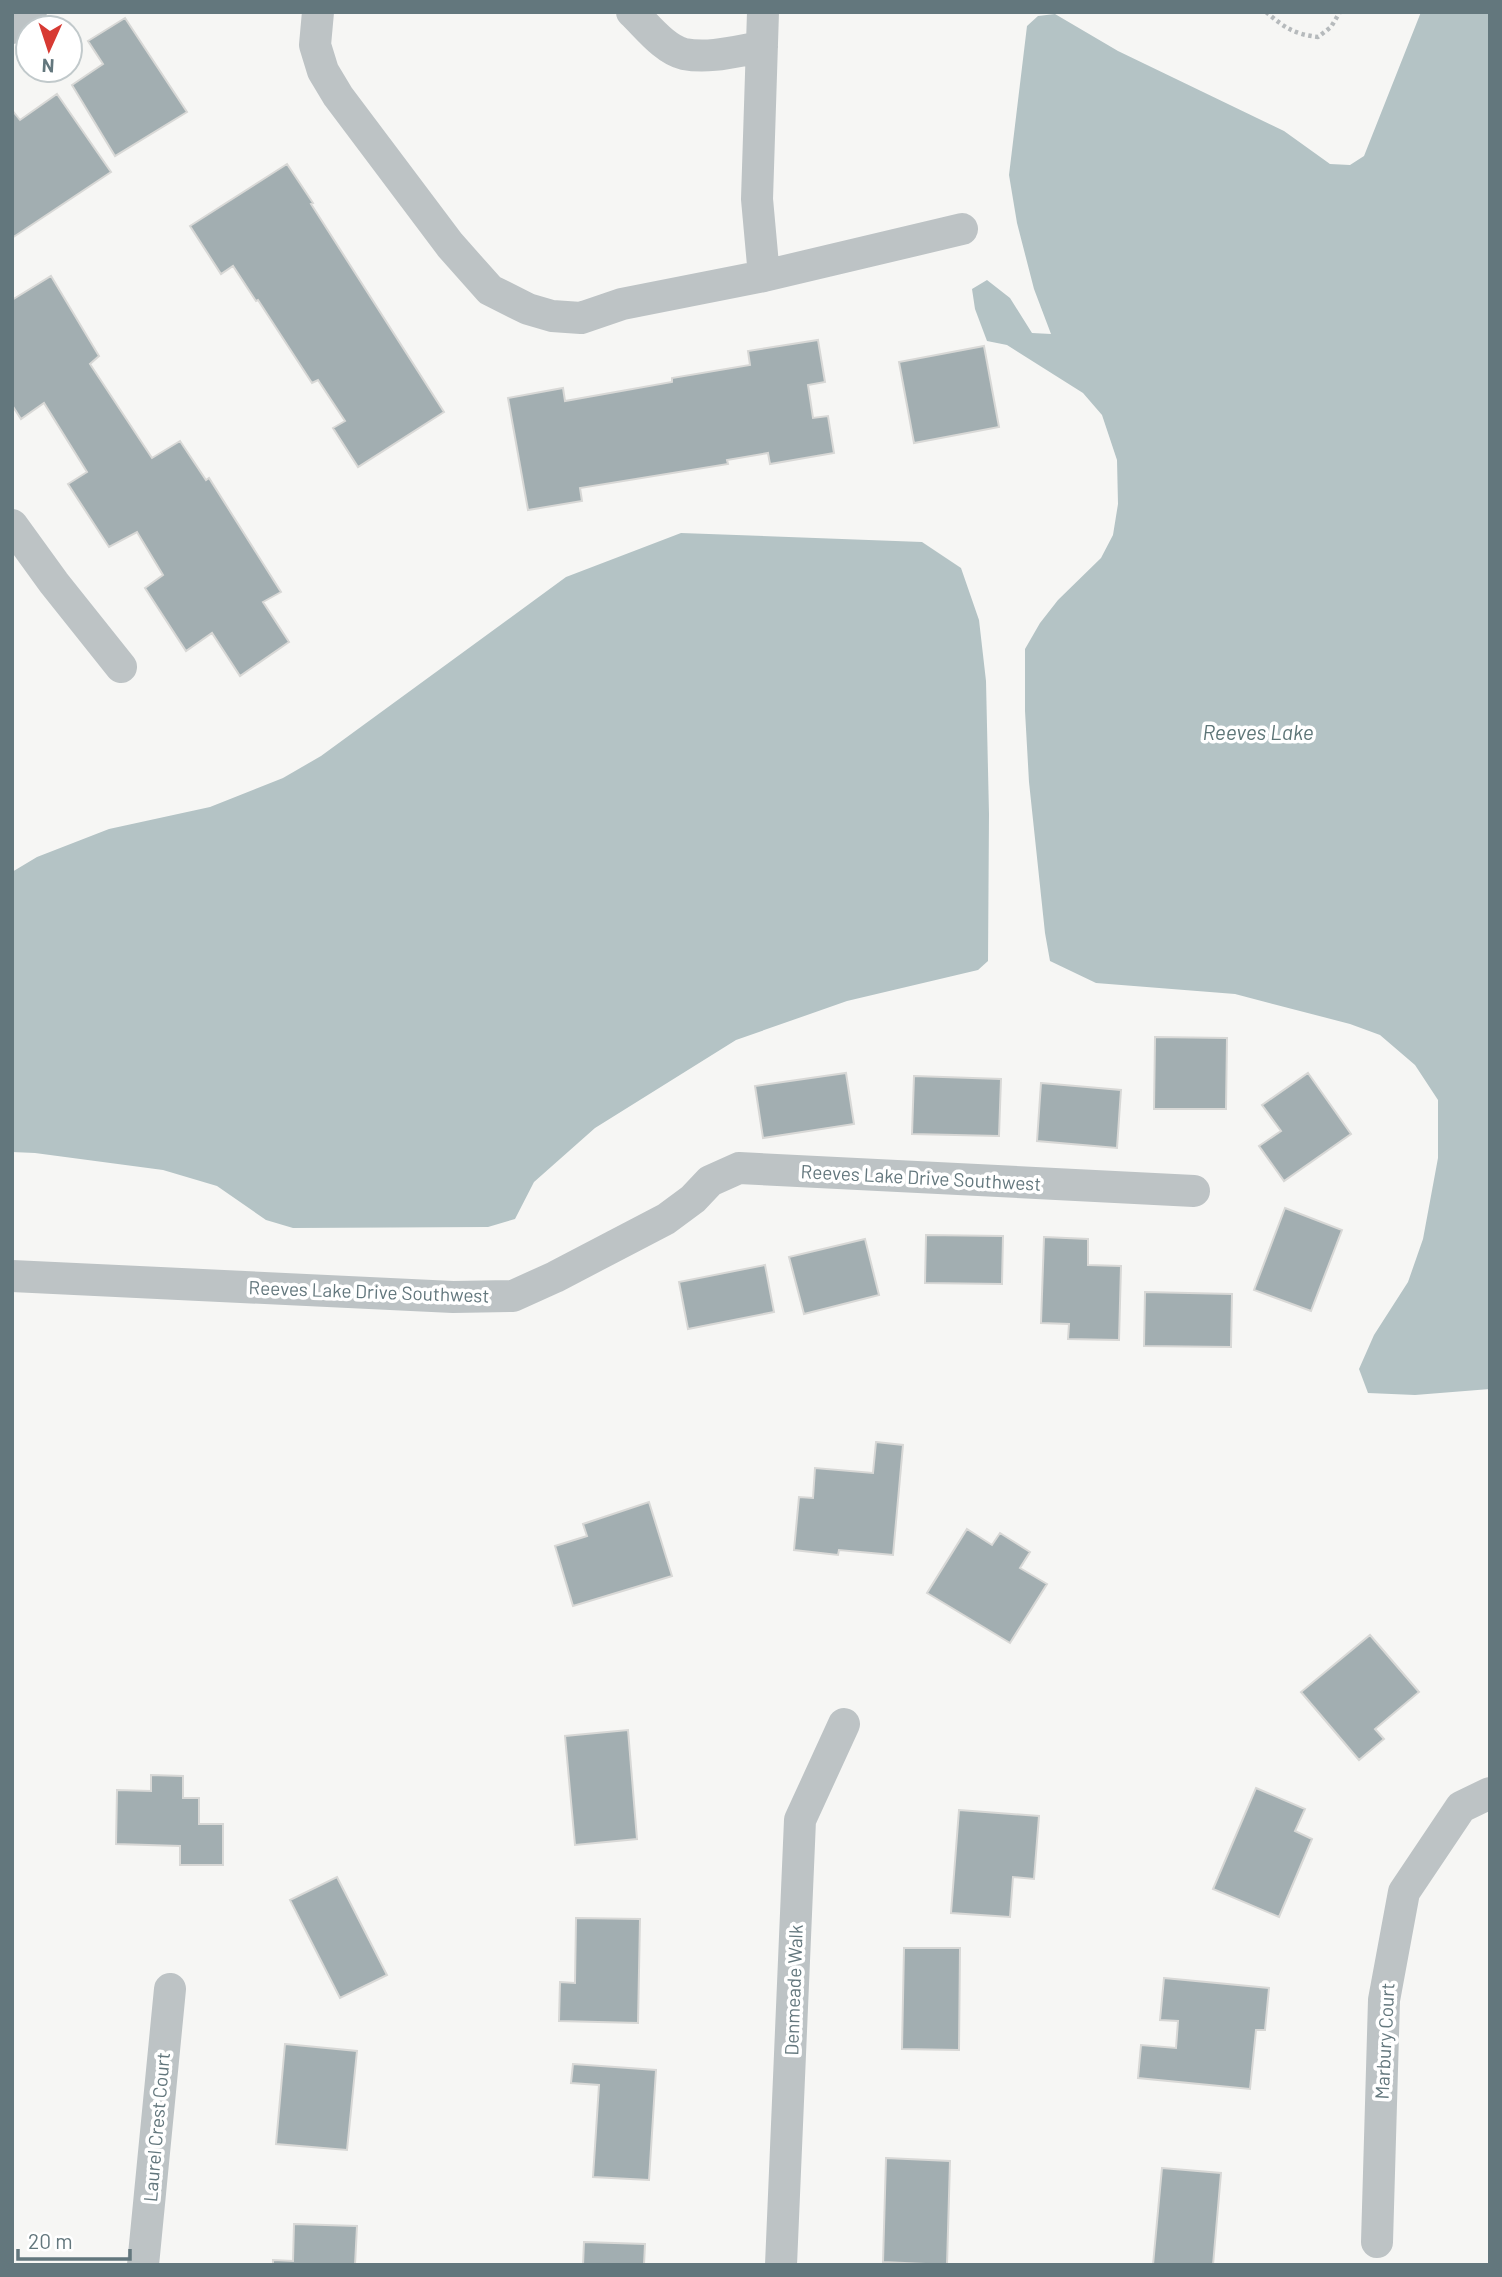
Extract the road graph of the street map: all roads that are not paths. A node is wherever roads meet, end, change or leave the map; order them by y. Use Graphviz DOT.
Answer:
graph roads {
  1 [pos="31,12"];
  2 [pos="318,12"];
  3 [pos="632,12"];
  4 [pos="763,12"];
  5 [pos="12,28"];
  6 [pos="762,47"];
  7 [pos="962,229"];
  8 [pos="764,276"];
  9 [pos="12,525"];
  10 [pos="121,667"];
  11 [pos="1194,1191"];
  12 [pos="12,1276"];
  13 [pos="844,1724"];
  14 [pos="1490,1794"];
  15 [pos="170,1989"];
  16 [pos="1377,2242"];
  17 [pos="143,2265"];
  18 [pos="781,2265"];
  1 -- 5 [label="street"];
  2 -- 8 [label="street"];
  3 -- 6 [label="street"];
  4 -- 6 [label="street"];
  6 -- 8 [label="street"];
  7 -- 8 [label="street"];
  9 -- 10 [label="street"];
  11 -- 12 [label="street, Reeves Lake Drive Southwest"];
  13 -- 18 [label="street, Denmeade Walk"];
  14 -- 16 [label="street, Marbury Court"];
  15 -- 17 [label="street, Laurel Crest Court"];
}
